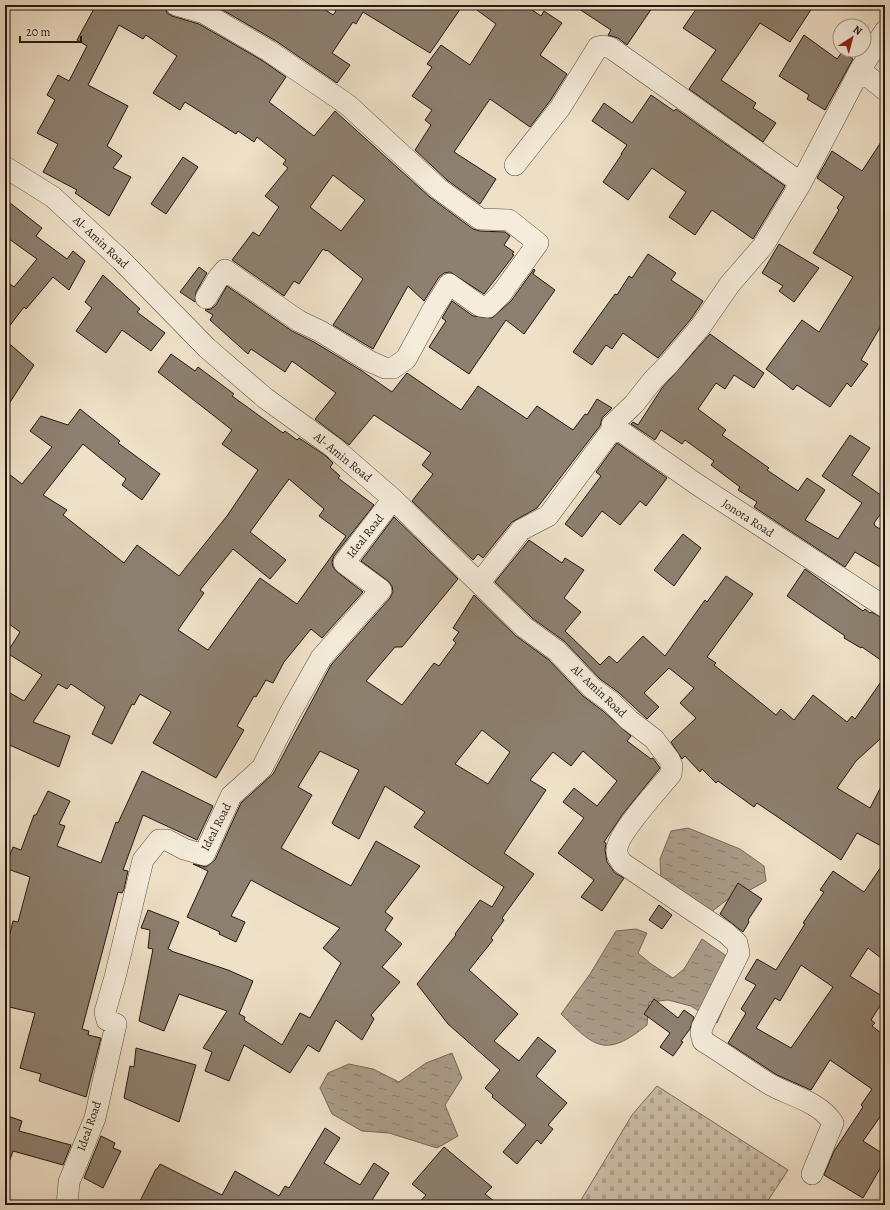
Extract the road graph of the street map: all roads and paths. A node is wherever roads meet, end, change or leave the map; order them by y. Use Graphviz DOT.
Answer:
graph roads {
  1 [pos="176,5"];
  2 [pos="885,31"];
  3 [pos="860,70"];
  4 [pos="885,90"];
  5 [pos="516,165"];
  6 [pos="5,167"];
  7 [pos="801,183"];
  8 [pos="206,298"];
  9 [pos="612,425"];
  10 [pos="393,499"];
  11 [pos="480,582"];
  12 [pos="885,607"];
  13 [pos="812,1174"];
  14 [pos="67,1205"];
  1 -- 8 [label="street"];
  2 -- 3 [label="street"];
  3 -- 4 [label="street"];
  3 -- 7 [label="street"];
  5 -- 7 [label="street"];
  6 -- 10 [label="street, Al- Amin Road"];
  7 -- 9 [label="street"];
  9 -- 11 [label="street"];
  9 -- 12 [label="street, Jonota Road"];
  10 -- 11 [label="street, Al- Amin Road"];
  10 -- 14 [label="street, Ideal Road"];
  11 -- 13 [label="street, Al- Amin Road"];
}
